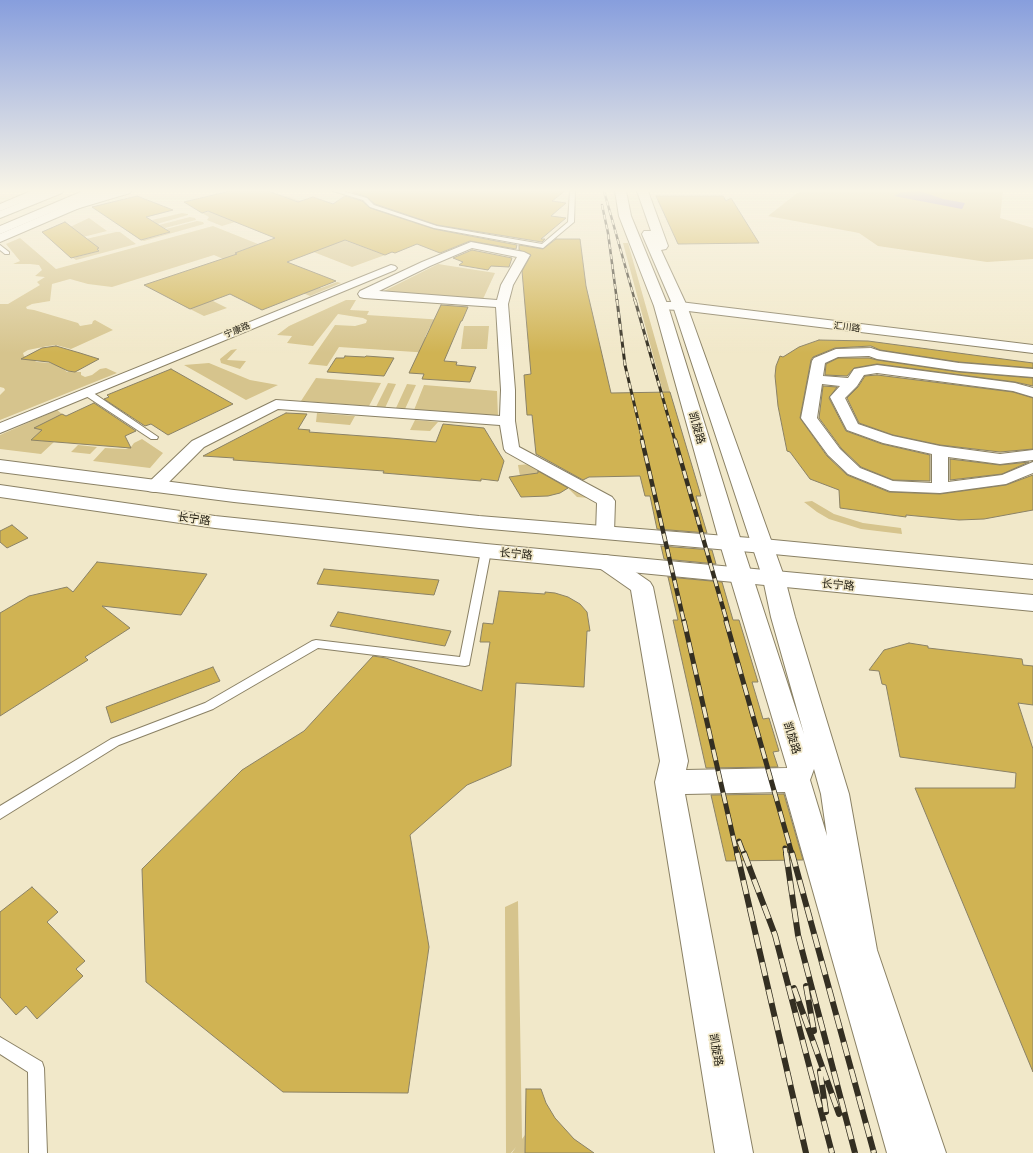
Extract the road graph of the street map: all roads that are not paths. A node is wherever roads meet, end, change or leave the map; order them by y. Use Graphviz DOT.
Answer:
graph roads {
  1 [pos="447,245"];
  2 [pos="641,245"];
  3 [pos="650,245"];
  4 [pos="661,245"];
  5 [pos="0,247"];
  6 [pos="7,254"];
  7 [pos="672,303"];
  8 [pos="502,304"];
  9 [pos="1033,350"];
  10 [pos="871,352"];
  11 [pos="886,370"];
  12 [pos="1032,373"];
  13 [pos="816,378"];
  14 [pos="852,383"];
  15 [pos="1026,391"];
  16 [pos="86,392"];
  17 [pos="507,421"];
  18 [pos="0,428"];
  19 [pos="837,431"];
  20 [pos="154,436"];
  21 [pos="940,451"];
  22 [pos="1033,455"];
  23 [pos="0,466"];
  24 [pos="1033,467"];
  25 [pos="154,487"];
  26 [pos="940,488"];
  27 [pos="0,491"];
  28 [pos="605,533"];
  29 [pos="731,544"];
  30 [pos="763,546"];
  31 [pos="486,551"];
  32 [pos="606,562"];
  33 [pos="1033,572"];
  34 [pos="741,575"];
  35 [pos="774,579"];
  36 [pos="1033,603"];
  37 [pos="796,780"];
  38 [pos="669,782"];
  39 [pos="0,813"];
  40 [pos="0,1045"];
  41 [pos="38,1153"];
  42 [pos="734,1153"];
  43 [pos="906,1153"];
  44 [pos="927,1153"];
  1 -- 16 [label="street, 宁康路"];
  2 -- 7 [label="main road, 凯旋路"];
  3 -- 7 [label="main road, 凯旋路"];
  4 -- 7 [label="main road, 凯旋路"];
  5 -- 6 [label="lane"];
  7 -- 9 [label="street, 汇川路"];
  7 -- 29 [label="main road, 凯旋路"];
  7 -- 30 [label="main road, 凯旋路"];
  8 -- 8 [label="street"];
  8 -- 17 [label="street"];
  10 -- 11 [label="street"];
  10 -- 12 [label="street"];
  10 -- 13 [label="street"];
  11 -- 14 [label="street"];
  11 -- 15 [label="street"];
  12 -- 15 [label="street"];
  13 -- 14 [label="street"];
  13 -- 19 [label="street"];
  14 -- 19 [label="street"];
  16 -- 18 [label="street, 宁康路"];
  16 -- 20 [label="lane"];
  17 -- 25 [label="street"];
  17 -- 28 [label="street"];
  19 -- 21 [label="street"];
  19 -- 26 [label="street"];
  21 -- 22 [label="street"];
  21 -- 26 [label="street"];
  23 -- 25 [label="main road"];
  24 -- 26 [label="street"];
  25 -- 28 [label="main road"];
  27 -- 31 [label="main road, 长宁路"];
  28 -- 29 [label="main road"];
  29 -- 30 [label="main road"];
  29 -- 34 [label="main road, 凯旋路"];
  30 -- 33 [label="main road"];
  30 -- 35 [label="main road, 凯旋路"];
  31 -- 32 [label="main road, 长宁路"];
  31 -- 39 [label="lane"];
  32 -- 34 [label="main road, 长宁路"];
  32 -- 38 [label="main road"];
  34 -- 35 [label="main road, 长宁路"];
  34 -- 37 [label="main road, 凯旋路"];
  35 -- 36 [label="main road, 长宁路"];
  35 -- 44 [label="main road, 凯旋路"];
  37 -- 38 [label="main road"];
  37 -- 43 [label="main road"];
  38 -- 42 [label="main road, 凯旋路"];
  40 -- 41 [label="lane"];
}
